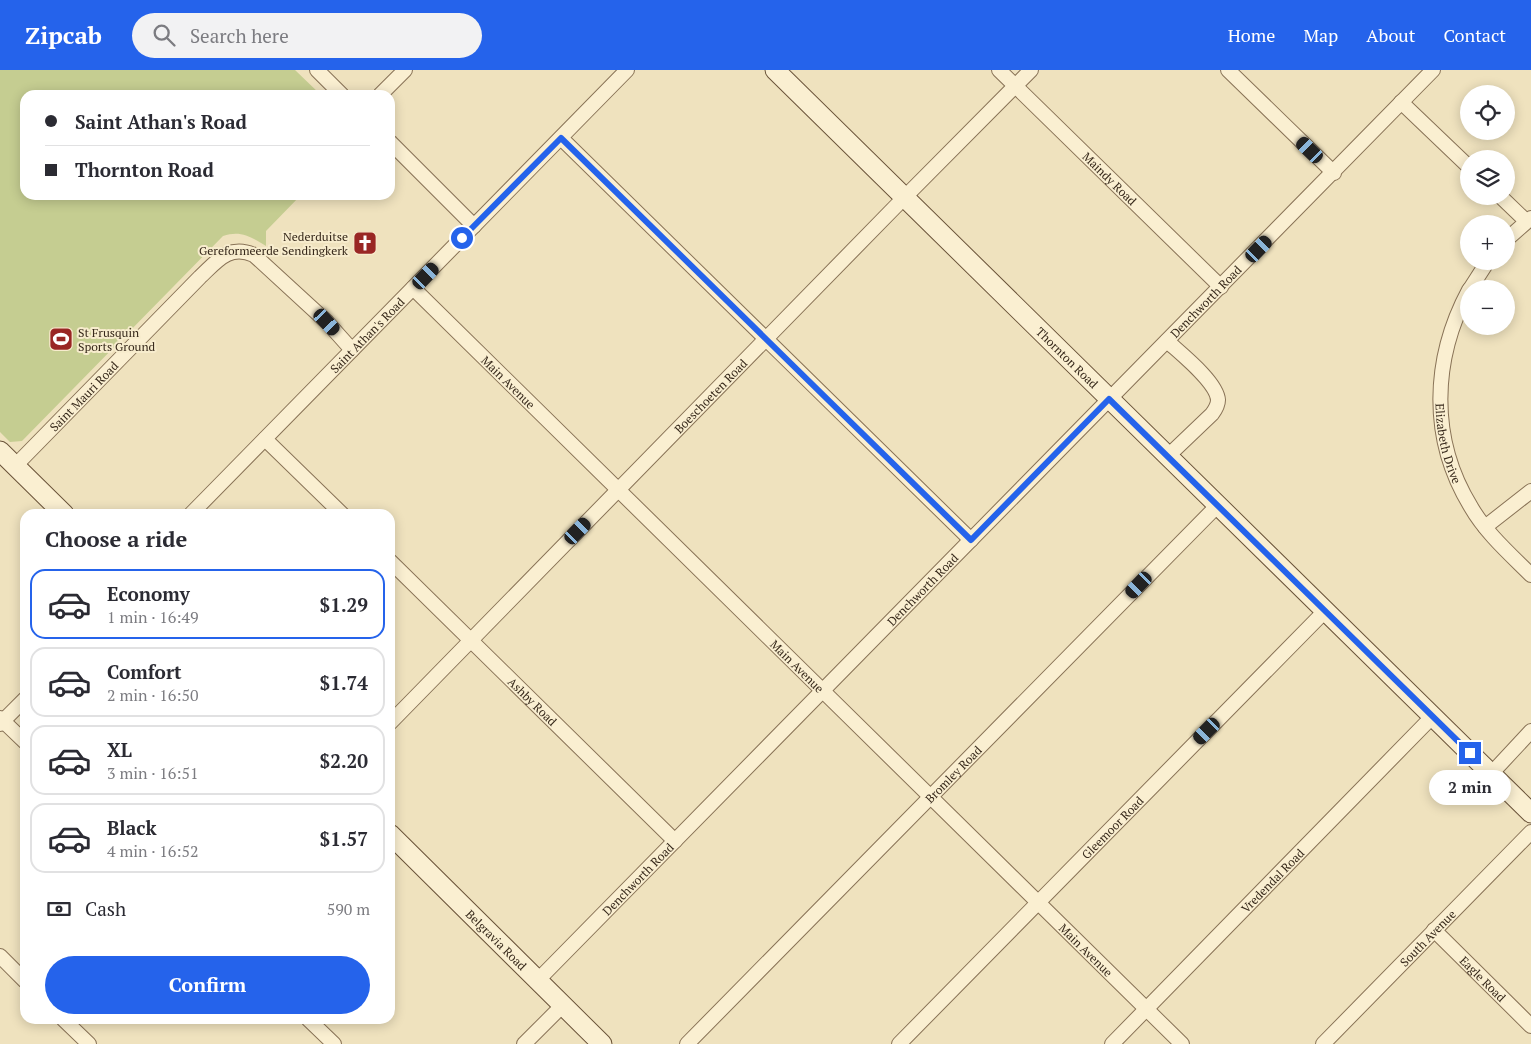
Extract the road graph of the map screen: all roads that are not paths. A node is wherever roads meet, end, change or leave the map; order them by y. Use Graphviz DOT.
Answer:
graph roads {
  1 [pos="316,70"];
  2 [pos="405,70"];
  3 [pos="627,70"];
  4 [pos="775,70"];
  5 [pos="999,70"];
  6 [pos="1032,70"];
  7 [pos="1228,70"];
  8 [pos="1433,70"];
  9 [pos="1016,86"];
  10 [pos="337,90"];
  11 [pos="385,90"];
  12 [pos="1401,102"];
  13 [pos="561,138"];
  14 [pos="395,147"];
  15 [pos="1460,158"];
  16 [pos="1334,173"];
  17 [pos="904,198"];
  18 [pos="1510,205"];
  19 [pos="1528,220"];
  20 [pos="474,226"];
  21 [pos="1515,232"];
  22 [pos="1221,286"];
  23 [pos="413,288"];
  24 [pos="1460,306"];
  25 [pos="766,340"];
  26 [pos="1167,340"];
  27 [pos="352,350"];
  28 [pos="1109,399"];
  29 [pos="265,439"];
  30 [pos="0,451"];
  31 [pos="1168,456"];
  32 [pos="15,466"];
  33 [pos="618,490"];
  34 [pos="1531,491"];
  35 [pos="1218,505"];
  36 [pos="59,509"];
  37 [pos="196,509"];
  38 [pos="337,509"];
  39 [pos="1485,526"];
  40 [pos="971,540"];
  41 [pos="395,566"];
  42 [pos="1531,575"];
  43 [pos="1326,610"];
  44 [pos="471,641"];
  45 [pos="822,690"];
  46 [pos="20,704"];
  47 [pos="1432,716"];
  48 [pos="395,718"];
  49 [pos="1,721"];
  50 [pos="1531,731"];
  51 [pos="20,738"];
  52 [pos="1491,774"];
  53 [pos="931,798"];
  54 [pos="1531,813"];
  55 [pos="1531,832"];
  56 [pos="395,839"];
  57 [pos="675,841"];
  58 [pos="1038,902"];
  59 [pos="1434,930"];
  60 [pos="0,956"];
  61 [pos="20,976"];
  62 [pos="538,980"];
  63 [pos="563,1005"];
  64 [pos="1146,1009"];
  65 [pos="72,1024"];
  66 [pos="313,1024"];
  67 [pos="1531,1026"];
  68 [pos="1326,1043"];
  69 [pos="89,1044"];
  70 [pos="334,1044"];
  71 [pos="524,1044"];
  72 [pos="602,1044"];
  73 [pos="687,1044"];
  74 [pos="898,1044"];
  75 [pos="1112,1044"];
  76 [pos="1182,1044"];
  1 -- 10 [label="street"];
  2 -- 11 [label="street"];
  3 -- 13 [label="street, Saint Athan's Road"];
  4 -- 17 [label="street, Thornton Road"];
  5 -- 9 [label="street, Maindy Road"];
  6 -- 9 [label="street, Boeschoeten Road"];
  7 -- 16 [label="street"];
  8 -- 12 [label="street, Denchworth Road"];
  9 -- 17 [label="street, Boeschoeten Road"];
  9 -- 22 [label="street, Maindy Road"];
  12 -- 15 [label="street"];
  12 -- 16 [label="street, Denchworth Road"];
  13 -- 20 [label="street, Saint Athan's Road"];
  13 -- 25 [label="street"];
  14 -- 20 [label="street"];
  16 -- 22 [label="street, Denchworth Road"];
  17 -- 25 [label="street, Boeschoeten Road"];
  17 -- 28 [label="street, Thornton Road"];
  18 -- 19 [label="street"];
  19 -- 21 [label="street"];
  20 -- 23 [label="street, Saint Athan's Road"];
  22 -- 26 [label="street, Denchworth Road"];
  23 -- 27 [label="street, Saint Athan's Road"];
  23 -- 33 [label="street, Main Avenue"];
  24 -- 39 [label="street, Elizabeth Drive"];
  25 -- 33 [label="street, Boeschoeten Road"];
  25 -- 40 [label="street"];
  26 -- 28 [label="street, Denchworth Road"];
  26 -- 31 [label="street"];
  27 -- 29 [label="street, Saint Athan's Road"];
  27 -- 32 [label="street, Saint Mauri Road"];
  28 -- 31 [label="street, Thornton Road"];
  28 -- 40 [label="street, Denchworth Road"];
  29 -- 37 [label="street, Saint Athan's Road"];
  29 -- 38 [label="street"];
  30 -- 32 [label="street"];
  31 -- 35 [label="street, Thornton Road"];
  32 -- 36 [label="street"];
  33 -- 44 [label="street, Boeschoeten Road"];
  33 -- 45 [label="street, Main Avenue"];
  34 -- 39 [label="street"];
  35 -- 43 [label="street, Thornton Road"];
  35 -- 53 [label="street, Bromley Road"];
  39 -- 42 [label="street, Elizabeth Drive"];
  40 -- 45 [label="street, Denchworth Road"];
  41 -- 44 [label="street, Ashby Road"];
  43 -- 47 [label="street, Thornton Road"];
  43 -- 58 [label="street, Gleemoor Road"];
  44 -- 48 [label="street, Boeschoeten Road"];
  44 -- 57 [label="street, Ashby Road"];
  45 -- 53 [label="street, Main Avenue"];
  45 -- 57 [label="street, Denchworth Road"];
  46 -- 49 [label="street"];
  47 -- 52 [label="street, Thornton Road"];
  47 -- 64 [label="street, Vredendal Road"];
  49 -- 51 [label="street"];
  50 -- 52 [label="street"];
  52 -- 54 [label="street, Thornton Road"];
  53 -- 58 [label="street, Main Avenue"];
  53 -- 73 [label="street, Bromley Road"];
  55 -- 59 [label="street, South Avenue"];
  56 -- 62 [label="street, Belgravia Road"];
  57 -- 62 [label="street, Denchworth Road"];
  58 -- 64 [label="street, Main Avenue"];
  58 -- 74 [label="street, Gleemoor Road"];
  59 -- 67 [label="street, Eagle Road"];
  59 -- 68 [label="street, South Avenue"];
  60 -- 61 [label="street"];
  62 -- 63 [label="street, Belgravia Road"];
  63 -- 71 [label="street"];
  63 -- 72 [label="street, Belgravia Road"];
  64 -- 75 [label="street, Vredendal Road"];
  64 -- 76 [label="street, Main Avenue"];
  65 -- 69 [label="street"];
  66 -- 70 [label="street"];
}
